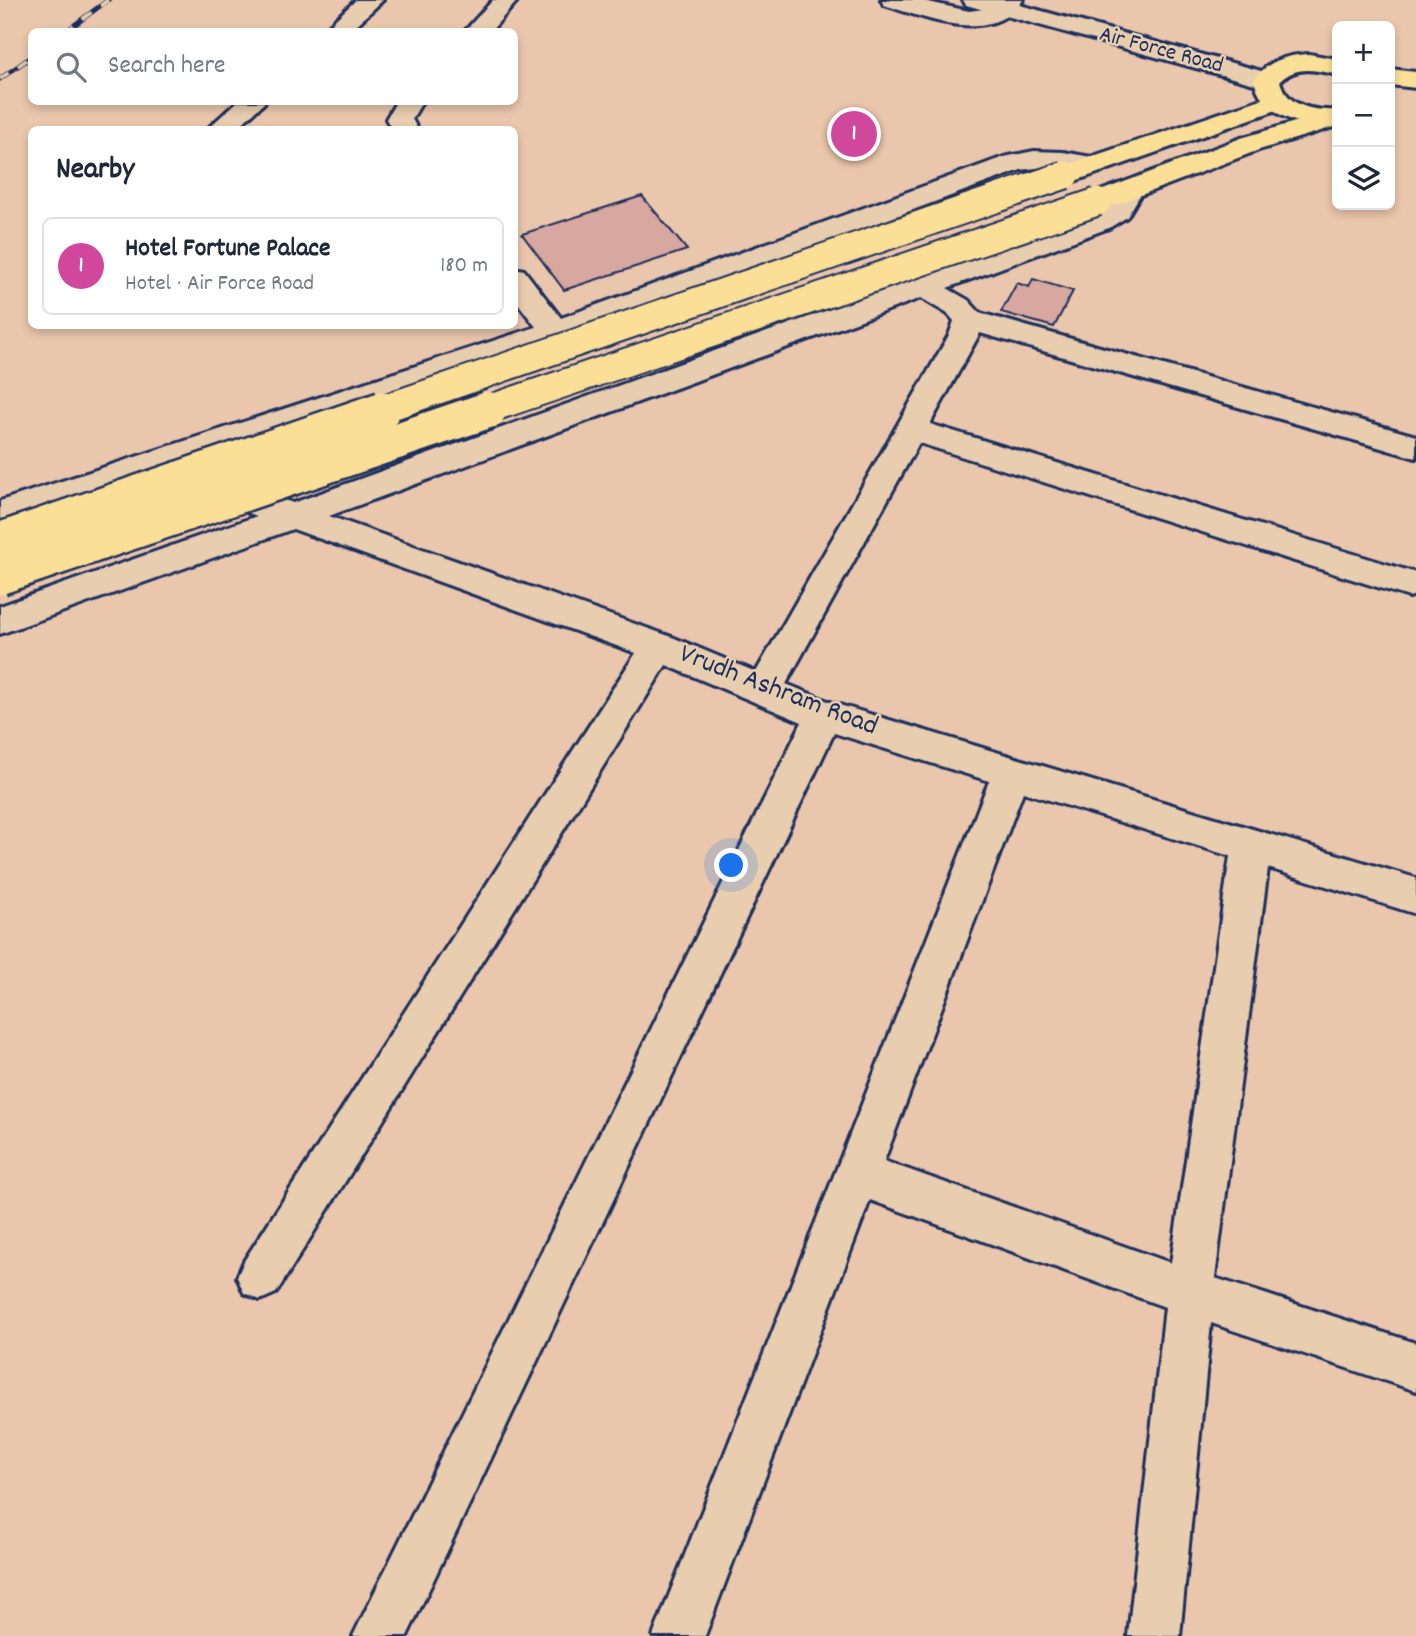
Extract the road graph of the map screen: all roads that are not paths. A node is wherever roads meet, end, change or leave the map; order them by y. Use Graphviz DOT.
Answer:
graph roads {
  1 [pos="372,0"];
  2 [pos="506,0"];
  3 [pos="893,0"];
  4 [pos="975,0"];
  5 [pos="1046,0"];
  6 [pos="1007,4"];
  7 [pos="339,28"];
  8 [pos="480,28"];
  9 [pos="1296,63"];
  10 [pos="1332,65"];
  11 [pos="1395,78"];
  12 [pos="1416,80"];
  13 [pos="1271,91"];
  14 [pos="248,105"];
  15 [pos="407,105"];
  16 [pos="1332,118"];
  17 [pos="1332,119"];
  18 [pos="224,126"];
  19 [pos="403,126"];
  20 [pos="1079,170"];
  21 [pos="1129,190"];
  22 [pos="518,282"];
  23 [pos="923,286"];
  24 [pos="969,320"];
  25 [pos="555,331"];
  26 [pos="911,429"];
  27 [pos="1416,447"];
  28 [pos="147,464"];
  29 [pos="0,513"];
  30 [pos="294,516"];
  31 [pos="0,541"];
  32 [pos="0,576"];
  33 [pos="1409,584"];
  34 [pos="0,620"];
  35 [pos="659,647"];
  36 [pos="764,691"];
  37 [pos="824,715"];
  38 [pos="1012,771"];
  39 [pos="1251,846"];
  40 [pos="1416,896"];
  41 [pos="857,1173"];
  42 [pos="260,1277"];
  43 [pos="1190,1293"];
  44 [pos="1416,1367"];
  45 [pos="379,1636"];
  46 [pos="679,1636"];
  47 [pos="1154,1636"];
  1 -- 7 [label="street"];
  2 -- 8 [label="street"];
  3 -- 6 [label="street"];
  4 -- 6 [label="street, Air Force Road"];
  5 -- 9 [label="street, Air Force Road"];
  6 -- 13 [label="street, Air Force Road"];
  9 -- 10 [label="main road"];
  9 -- 13 [label="main road"];
  11 -- 12 [label="main road"];
  13 -- 16 [label="main road"];
  13 -- 20 [label="main road"];
  14 -- 18 [label="street"];
  15 -- 19 [label="street"];
  17 -- 21 [label="main road"];
  20 -- 25 [label="street"];
  20 -- 31 [label="main road, bridge"];
  21 -- 23 [label="street"];
  21 -- 32 [label="main road, bridge"];
  22 -- 25 [label="street"];
  23 -- 24 [label="street"];
  23 -- 30 [label="street"];
  24 -- 26 [label="street"];
  24 -- 27 [label="street"];
  25 -- 28 [label="street"];
  26 -- 33 [label="street"];
  26 -- 36 [label="street"];
  28 -- 29 [label="street"];
  28 -- 30 [label="street, Vrudh Ashram Road"];
  30 -- 34 [label="street"];
  30 -- 35 [label="street, Vrudh Ashram Road"];
  35 -- 36 [label="street, Vrudh Ashram Road"];
  35 -- 42 [label="street"];
  36 -- 37 [label="street, Vrudh Ashram Road"];
  37 -- 38 [label="street, Vrudh Ashram Road"];
  37 -- 45 [label="street"];
  38 -- 39 [label="street, Vrudh Ashram Road"];
  38 -- 41 [label="street"];
  39 -- 40 [label="street, Vrudh Ashram Road"];
  39 -- 43 [label="street"];
  41 -- 43 [label="street"];
  41 -- 46 [label="street"];
  43 -- 44 [label="street"];
  43 -- 47 [label="street"];
}
